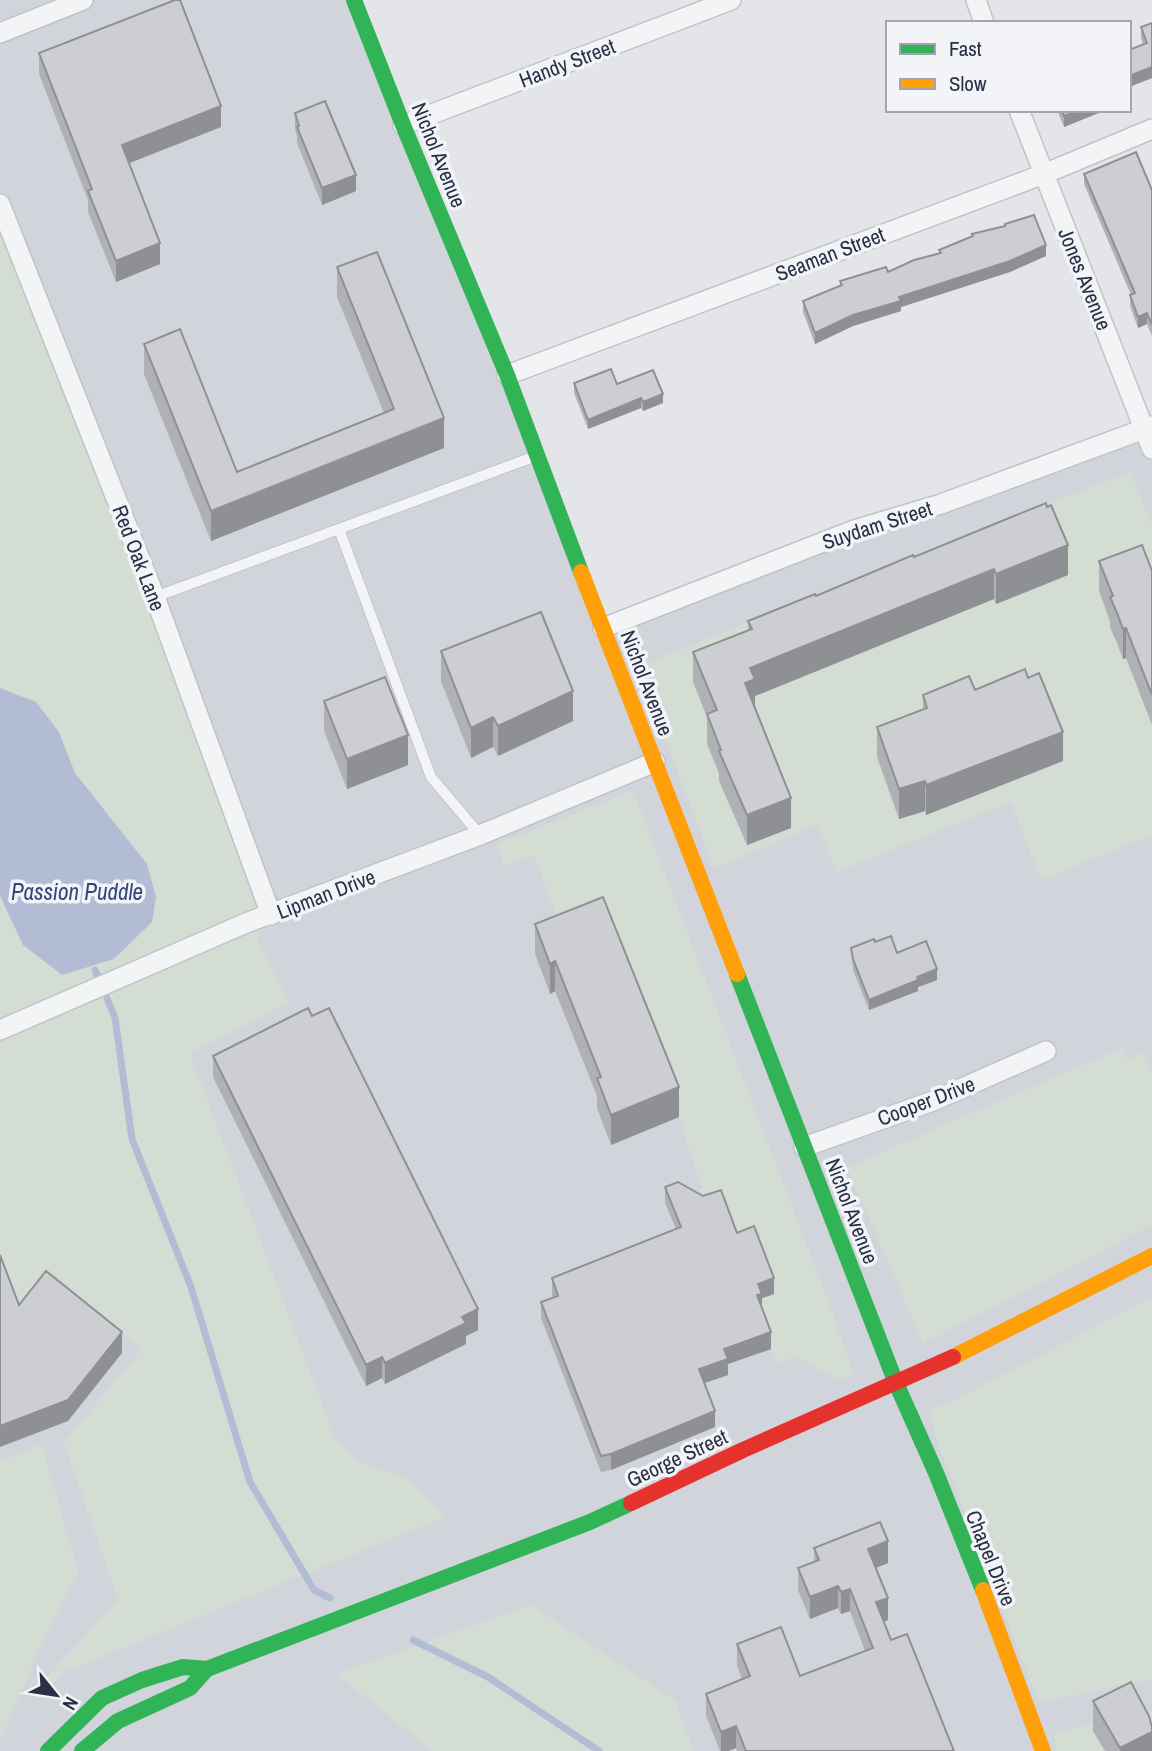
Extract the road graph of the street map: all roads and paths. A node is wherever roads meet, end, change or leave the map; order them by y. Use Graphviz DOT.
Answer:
graph roads {
  1 [pos="83,0"];
  2 [pos="354,0"];
  3 [pos="731,0"];
  4 [pos="976,0"];
  5 [pos="983,21"];
  6 [pos="0,33"];
  7 [pos="1020,112"];
  8 [pos="403,125"];
  9 [pos="1152,129"];
  10 [pos="1044,174"];
  11 [pos="0,204"];
  12 [pos="508,375"];
  13 [pos="1148,427"];
  14 [pos="1152,449"];
  15 [pos="536,456"];
  16 [pos="339,529"];
  17 [pos="155,597"];
  18 [pos="603,628"];
  19 [pos="655,762"];
  20 [pos="480,835"];
  21 [pos="271,915"];
  22 [pos="0,1030"];
  23 [pos="1046,1051"];
  24 [pos="804,1146"];
  25 [pos="1152,1256"];
  26 [pos="896,1383"];
  27 [pos="207,1669"];
  28 [pos="48,1751"];
  29 [pos="82,1751"];
  30 [pos="1043,1751"];
  1 -- 6 [label="street"];
  2 -- 8 [label="street, Nichol Avenue"];
  3 -- 8 [label="street, Handy Street"];
  4 -- 5 [label="street"];
  7 -- 10 [label="street, Jones Avenue"];
  8 -- 12 [label="street, Nichol Avenue"];
  9 -- 10 [label="street, Seaman Street"];
  10 -- 12 [label="street, Seaman Street"];
  10 -- 13 [label="street, Jones Avenue"];
  11 -- 17 [label="street, Red Oak Lane"];
  12 -- 15 [label="street, Nichol Avenue"];
  13 -- 14 [label="street, Jones Avenue"];
  13 -- 18 [label="street, Suydam Street"];
  15 -- 16 [label="lane"];
  15 -- 18 [label="street, Nichol Avenue"];
  16 -- 17 [label="lane"];
  16 -- 20 [label="lane"];
  17 -- 21 [label="street, Red Oak Lane"];
  18 -- 19 [label="street, Nichol Avenue"];
  19 -- 20 [label="street, Lipman Drive"];
  19 -- 24 [label="street, Nichol Avenue"];
  20 -- 21 [label="street, Lipman Drive"];
  21 -- 22 [label="street, Lipman Drive"];
  23 -- 24 [label="street, Cooper Drive"];
  24 -- 26 [label="street, Nichol Avenue"];
  25 -- 26 [label="street, George Street"];
  26 -- 27 [label="street, George Street"];
  26 -- 30 [label="street, Chapel Drive"];
  27 -- 28 [label="street, George Street"];
  27 -- 29 [label="street, George Street"];
}
